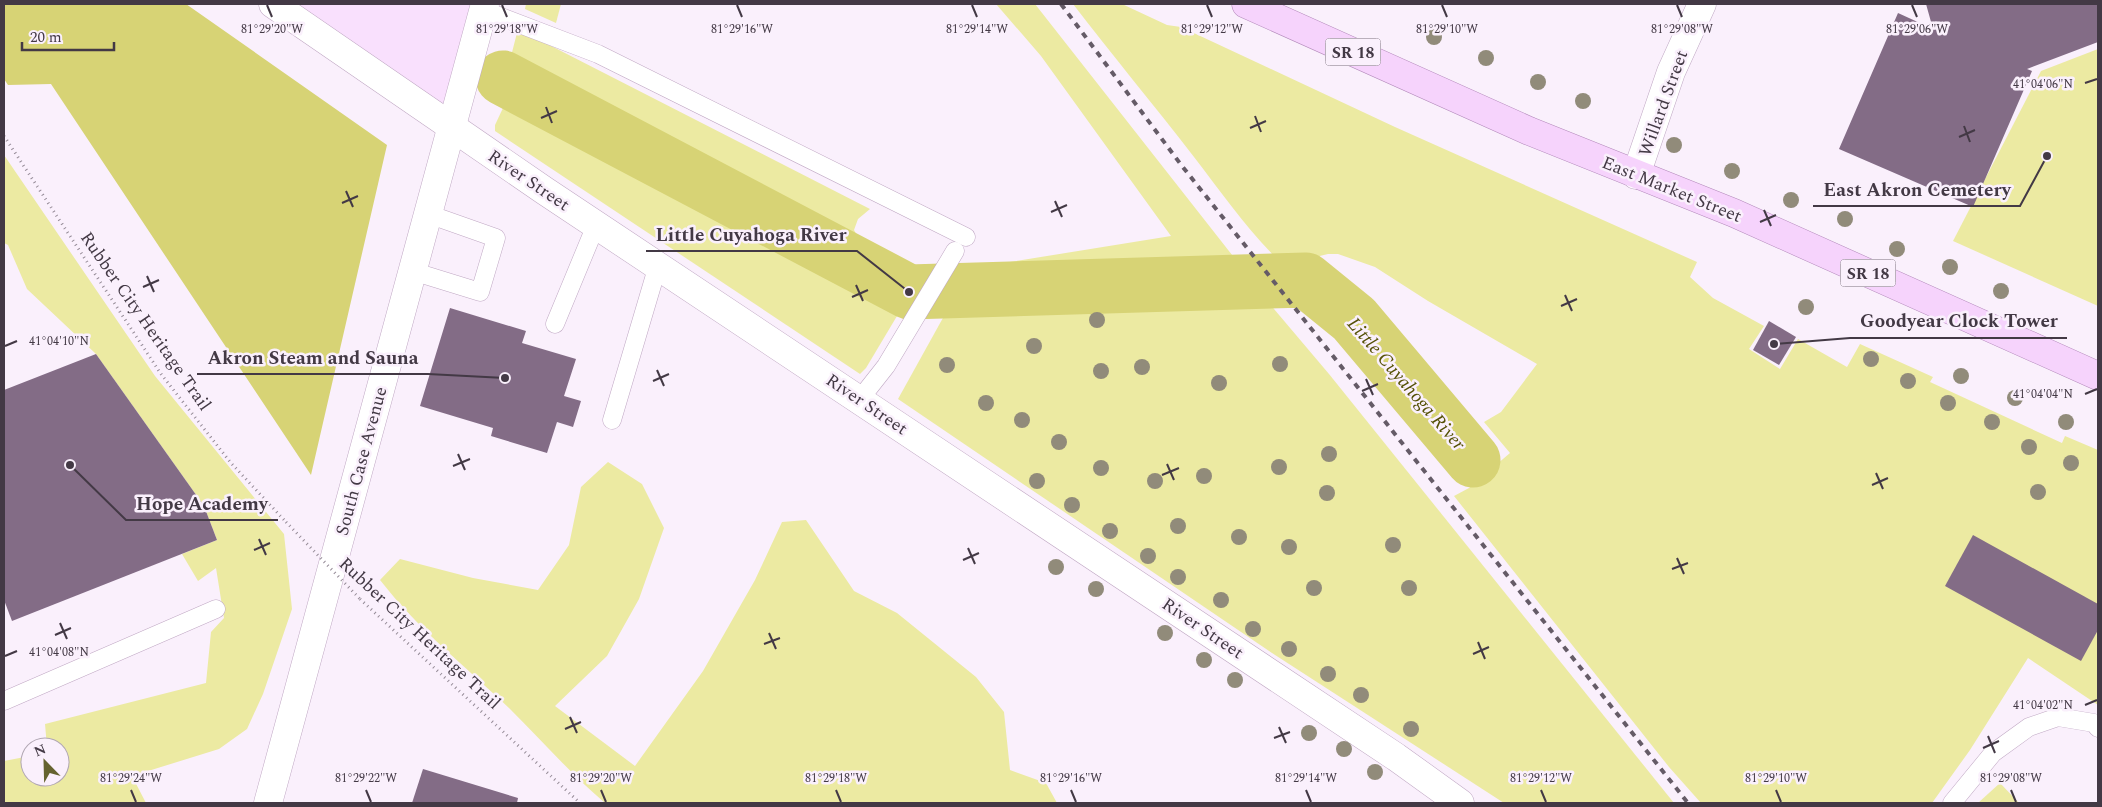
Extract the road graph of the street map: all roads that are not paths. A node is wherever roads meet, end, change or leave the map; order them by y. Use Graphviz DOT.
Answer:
graph roads {
  1 [pos="273,4"];
  2 [pos="1246,4"];
  3 [pos="1702,4"];
  4 [pos="483,11"];
  5 [pos="452,127"];
  6 [pos="1636,175"];
  7 [pos="428,214"];
  8 [pos="596,225"];
  9 [pos="658,265"];
  10 [pos="412,271"];
  11 [pos="555,324"];
  12 [pos="2098,376"];
  13 [pos="860,399"];
  14 [pos="612,420"];
  15 [pos="216,609"];
  16 [pos="4,701"];
  17 [pos="2098,728"];
  18 [pos="268,803"];
  19 [pos="1460,803"];
  20 [pos="1952,803"];
  1 -- 5 [label="street, River Street"];
  2 -- 6 [label="main road, East Market Street / SR 18"];
  3 -- 6 [label="street, Willard Street"];
  4 -- 5 [label="street, South Case Avenue"];
  4 -- 13 [label="lane"];
  5 -- 7 [label="street, South Case Avenue"];
  5 -- 8 [label="street, River Street"];
  6 -- 12 [label="main road, East Market Street / SR 18"];
  7 -- 10 [label="street, South Case Avenue"];
  7 -- 10 [label="lane"];
  8 -- 9 [label="street, River Street"];
  8 -- 11 [label="lane"];
  9 -- 13 [label="street, River Street"];
  9 -- 14 [label="lane"];
  10 -- 18 [label="street, South Case Avenue"];
  13 -- 19 [label="street, River Street"];
  15 -- 16 [label="lane"];
  17 -- 20 [label="lane"];
}
